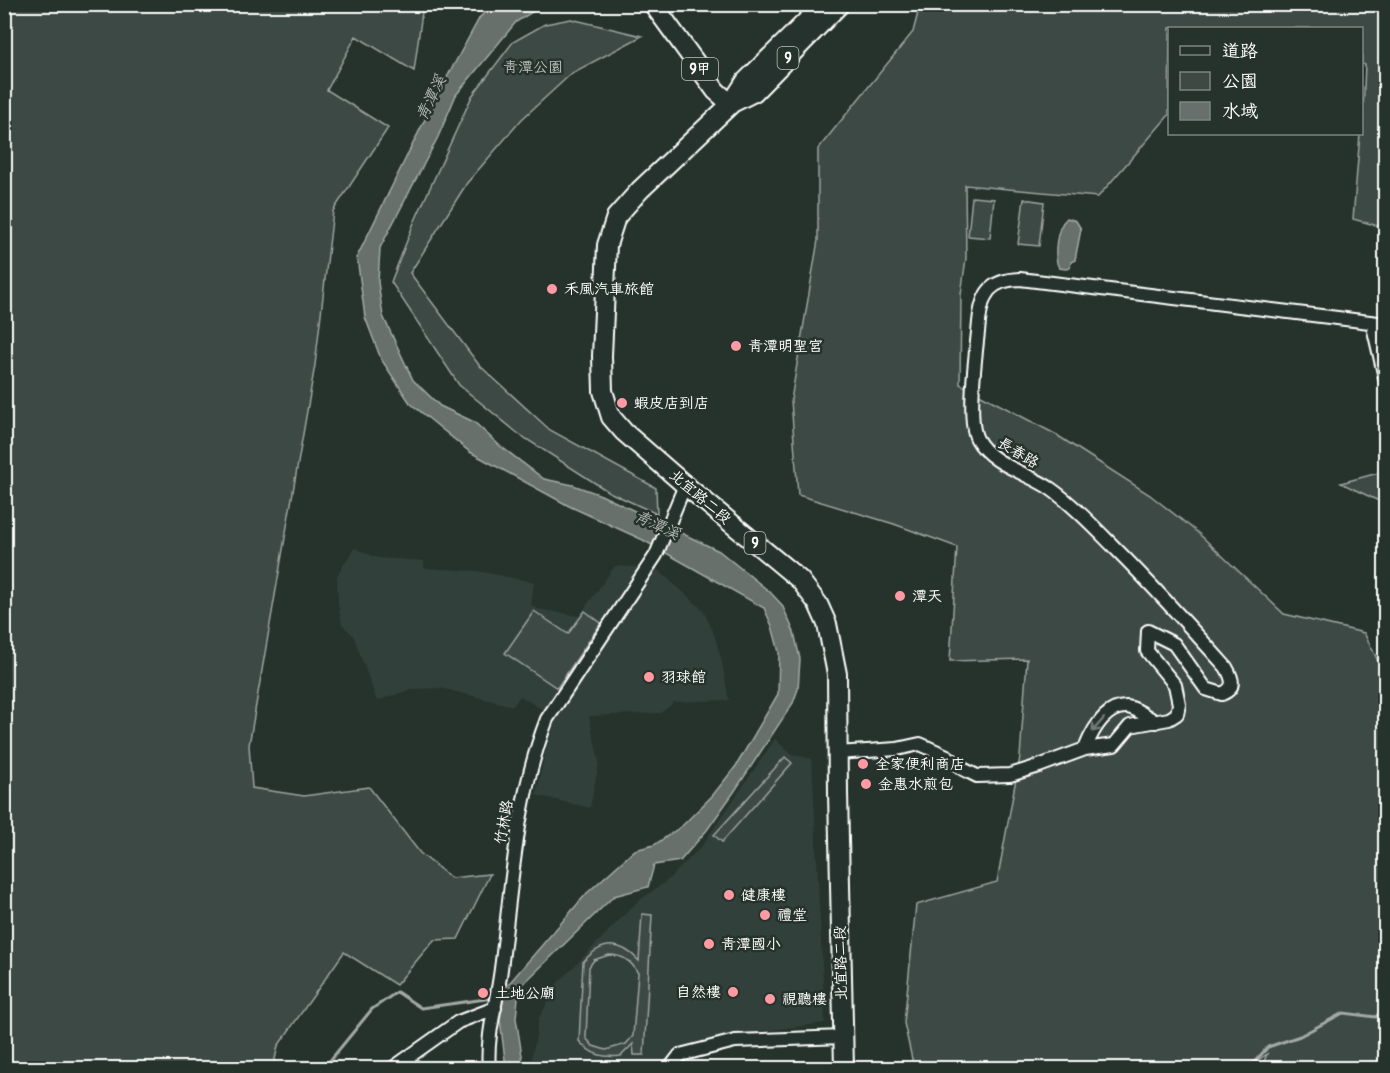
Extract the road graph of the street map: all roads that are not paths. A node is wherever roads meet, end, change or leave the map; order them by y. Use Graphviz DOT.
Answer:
graph roads {
  1 [pos="653,4"];
  2 [pos="824,4"];
  3 [pos="840,4"];
  4 [pos="731,104"];
  5 [pos="1372,322"];
  6 [pos="1386,324"];
  7 [pos="1386,382"];
  8 [pos="685,485"];
  9 [pos="1156,722"];
  10 [pos="1085,749"];
  11 [pos="837,753"];
  12 [pos="495,1008"];
  13 [pos="843,1037"];
  14 [pos="393,1068"];
  15 [pos="489,1068"];
  16 [pos="670,1068"];
  17 [pos="844,1068"];
  1 -- 4 [label="main road, 9甲"];
  2 -- 4 [label="main road, 9"];
  3 -- 4 [label="main road, 9"];
  4 -- 8 [label="main road, 北宜路二段 / 9"];
  5 -- 6 [label="street, 長春路"];
  5 -- 7 [label="street"];
  5 -- 9 [label="street, 長春路"];
  8 -- 11 [label="main road, 北宜路二段 / 9"];
  8 -- 12 [label="street, 竹林路"];
  9 -- 10 [label="street, 長春路"];
  9 -- 10 [label="street, one-way"];
  10 -- 11 [label="street, 長春路"];
  11 -- 13 [label="main road, 北宜路二段 / 9"];
  12 -- 14 [label="street"];
  12 -- 15 [label="street, 竹林路"];
  13 -- 16 [label="street"];
  13 -- 17 [label="main road, 北宜路二段 / 9"];
}
